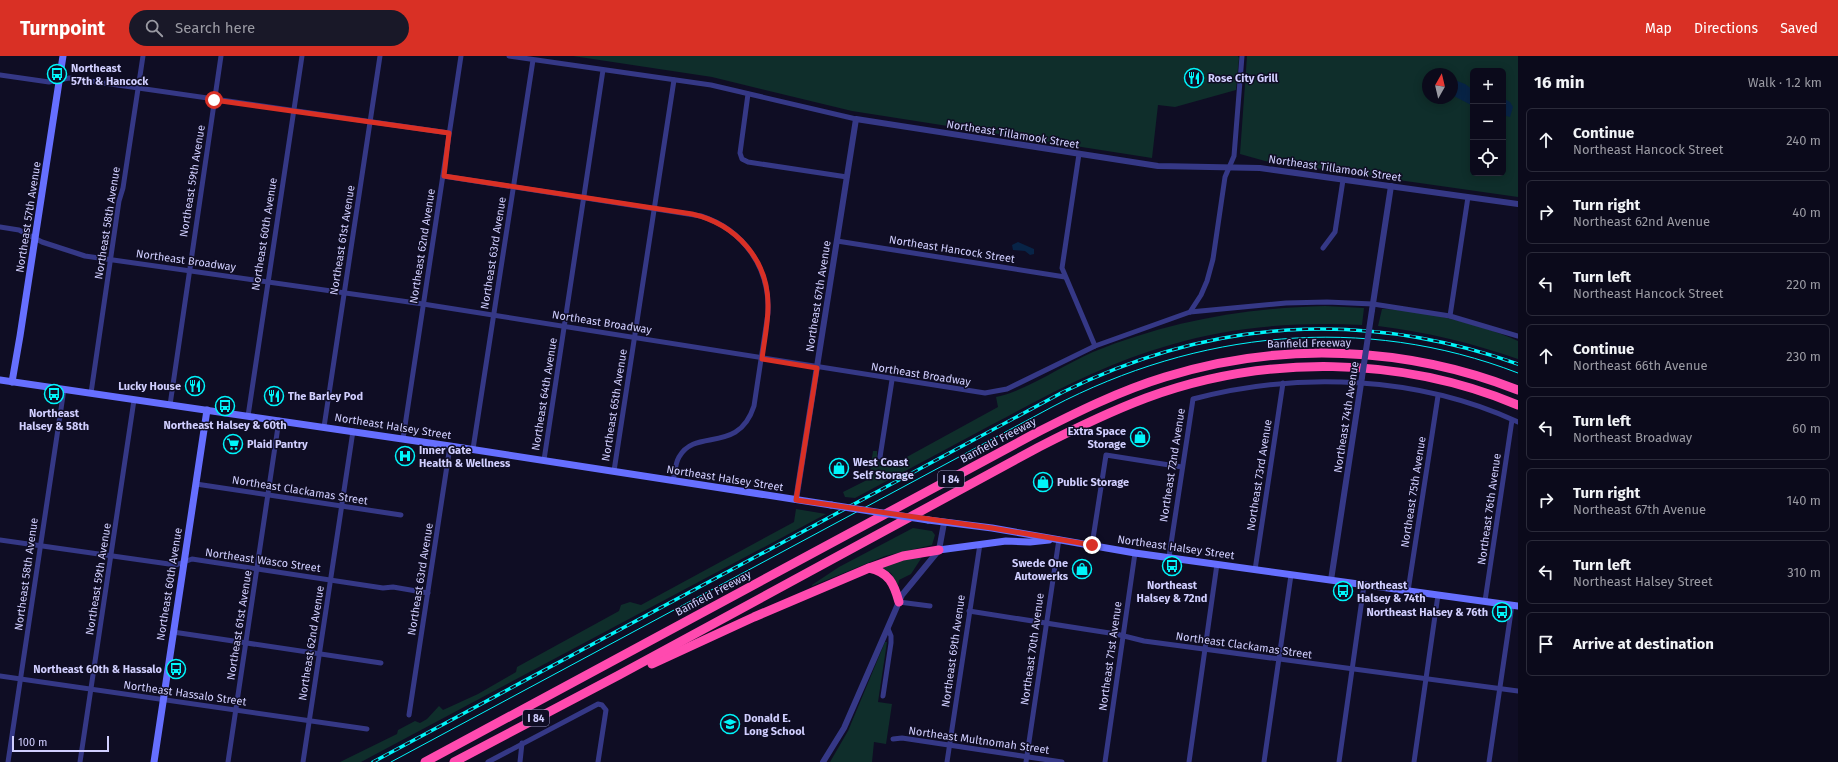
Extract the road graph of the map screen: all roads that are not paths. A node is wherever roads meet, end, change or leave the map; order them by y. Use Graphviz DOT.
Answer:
graph roads {
  1 [pos="63,56"];
  2 [pos="143,56"];
  3 [pos="221,56"];
  4 [pos="302,56"];
  5 [pos="380,56"];
  6 [pos="461,56"];
  7 [pos="509,56"];
  8 [pos="1242,56"];
  9 [pos="533,60"];
  10 [pos="603,70"];
  11 [pos="0,75"];
  12 [pos="60,80"];
  13 [pos="674,80"];
  14 [pos="138,88"];
  15 [pos="748,94"];
  16 [pos="214,100"];
  17 [pos="294,110"];
  18 [pos="856,119"];
  19 [pos="370,122"];
  20 [pos="449,133"];
  21 [pos="1079,154"];
  22 [pos="1229,166"];
  23 [pos="444,176"];
  24 [pos="846,177"];
  25 [pos="1343,180"];
  26 [pos="513,186"];
  27 [pos="1391,186"];
  28 [pos="584,197"];
  29 [pos="1468,197"];
  30 [pos="1518,204"];
  31 [pos="654,208"];
  32 [pos="0,227"];
  33 [pos="36,238"];
  34 [pos="837,241"];
  35 [pos="1323,248"];
  36 [pos="110,260"];
  37 [pos="189,271"];
  38 [pos="1064,277"];
  39 [pos="268,282"];
  40 [pos="344,293"];
  41 [pos="423,304"];
  42 [pos="1373,307"];
  43 [pos="1190,312"];
  44 [pos="494,315"];
  45 [pos="1450,316"];
  46 [pos="564,326"];
  47 [pos="1518,336"];
  48 [pos="635,338"];
  49 [pos="1095,346"];
  50 [pos="762,359"];
  51 [pos="817,368"];
  52 [pos="0,380"];
  53 [pos="892,380"];
  54 [pos="12,382"];
  55 [pos="1284,383"];
  56 [pos="1361,384"];
  57 [pos="64,389"];
  58 [pos="1518,390"];
  59 [pos="91,393"];
  60 [pos="1438,396"];
  61 [pos="134,400"];
  62 [pos="170,405"];
  63 [pos="1518,405"];
  64 [pos="207,410"];
  65 [pos="248,416"];
  66 [pos="280,420"];
  67 [pos="1512,420"];
  68 [pos="1518,422"];
  69 [pos="324,427"];
  70 [pos="353,431"];
  71 [pos="403,439"];
  72 [pos="450,446"];
  73 [pos="474,449"];
  74 [pos="880,457"];
  75 [pos="544,460"];
  76 [pos="1182,467"];
  77 [pos="614,471"];
  78 [pos="673,481"];
  79 [pos="196,484"];
  80 [pos="269,495"];
  81 [pos="796,500"];
  82 [pos="342,507"];
  83 [pos="400,515"];
  84 [pos="944,523"];
  85 [pos="1059,539"];
  86 [pos="0,540"];
  87 [pos="980,544"];
  88 [pos="1092,545"];
  89 [pos="40,546"];
  90 [pos="939,550"];
  91 [pos="1135,552"];
  92 [pos="111,556"];
  93 [pos="1169,557"];
  94 [pos="184,562"];
  95 [pos="1217,564"];
  96 [pos="869,568"];
  97 [pos="257,569"];
  98 [pos="1254,570"];
  99 [pos="1291,575"];
  100 [pos="331,580"];
  101 [pos="1331,580"];
  102 [pos="1364,585"];
  103 [pos="1408,591"];
  104 [pos="428,593"];
  105 [pos="1438,595"];
  106 [pos="1485,601"];
  107 [pos="899,602"];
  108 [pos="930,606"];
  109 [pos="1515,606"];
  110 [pos="969,611"];
  111 [pos="1046,624"];
  112 [pos="888,629"];
  113 [pos="173,632"];
  114 [pos="1123,636"];
  115 [pos="246,642"];
  116 [pos="1206,650"];
  117 [pos="320,653"];
  118 [pos="1279,660"];
  119 [pos="381,663"];
  120 [pos="1352,669"];
  121 [pos="619,675"];
  122 [pos="0,676"];
  123 [pos="1426,679"];
  124 [pos="21,680"];
  125 [pos="1500,689"];
  126 [pos="91,690"];
  127 [pos="1518,692"];
  128 [pos="883,696"];
  129 [pos="163,700"];
  130 [pos="236,711"];
  131 [pos="409,715"];
  132 [pos="309,721"];
  133 [pos="367,729"];
  134 [pos="894,740"];
  135 [pos="522,743"];
  136 [pos="950,745"];
  137 [pos="1026,759"];
  138 [pos="8,762"];
  139 [pos="80,762"];
  140 [pos="154,762"];
  141 [pos="228,762"];
  142 [pos="303,762"];
  143 [pos="425,762"];
  144 [pos="454,762"];
  145 [pos="488,762"];
  146 [pos="520,762"];
  147 [pos="598,762"];
  148 [pos="823,762"];
  149 [pos="948,762"];
  150 [pos="1062,762"];
  151 [pos="1105,762"];
  152 [pos="1189,762"];
  153 [pos="1264,762"];
  154 [pos="1339,762"];
  155 [pos="1414,762"];
  156 [pos="1489,762"];
  1 -- 12 [label="main road, Northeast 57th Avenue"];
  2 -- 14 [label="street, Northeast 58th Avenue"];
  3 -- 16 [label="street, Northeast 59th Avenue"];
  4 -- 17 [label="street, Northeast 60th Avenue"];
  5 -- 19 [label="street, Northeast 61st Avenue"];
  6 -- 20 [label="street, Northeast 62nd Avenue"];
  7 -- 9 [label="street, Northeast Tillamook Street"];
  8 -- 22 [label="street"];
  9 -- 10 [label="street, Northeast Tillamook Street"];
  9 -- 26 [label="street, Northeast 63rd Avenue"];
  10 -- 13 [label="street, Northeast Tillamook Street"];
  10 -- 28 [label="street, Northeast 64th Avenue"];
  11 -- 12 [label="street"];
  12 -- 14 [label="street"];
  12 -- 33 [label="main road, Northeast 57th Avenue"];
  13 -- 15 [label="street, Northeast Tillamook Street"];
  13 -- 31 [label="street, Northeast 65th Avenue"];
  14 -- 16 [label="street"];
  14 -- 36 [label="street, Northeast 58th Avenue"];
  15 -- 18 [label="street, Northeast Tillamook Street"];
  15 -- 24 [label="street"];
  16 -- 17 [label="street"];
  16 -- 37 [label="street, Northeast 59th Avenue"];
  17 -- 19 [label="street"];
  17 -- 39 [label="street, Northeast 60th Avenue"];
  18 -- 21 [label="street, Northeast Tillamook Street"];
  18 -- 24 [label="street, Northeast 67th Avenue"];
  19 -- 20 [label="street"];
  19 -- 40 [label="street, Northeast 61st Avenue"];
  20 -- 23 [label="street, Northeast 62nd Avenue"];
  21 -- 22 [label="street, Northeast Tillamook Street"];
  21 -- 38 [label="street"];
  22 -- 25 [label="street, Northeast Tillamook Street"];
  22 -- 43 [label="street"];
  23 -- 26 [label="street"];
  23 -- 41 [label="street, Northeast 62nd Avenue"];
  24 -- 34 [label="street, Northeast 67th Avenue"];
  25 -- 27 [label="street, Northeast Tillamook Street"];
  25 -- 35 [label="street"];
  26 -- 28 [label="street"];
  26 -- 44 [label="street, Northeast 63rd Avenue"];
  27 -- 29 [label="street, Northeast Tillamook Street"];
  27 -- 42 [label="street, Northeast 74th Avenue"];
  28 -- 31 [label="street"];
  28 -- 46 [label="street, Northeast 64th Avenue"];
  29 -- 30 [label="street, Northeast Tillamook Street"];
  29 -- 45 [label="street"];
  31 -- 48 [label="street, Northeast 65th Avenue"];
  31 -- 50 [label="street"];
  32 -- 33 [label="street, Northeast Broadway"];
  33 -- 36 [label="street, Northeast Broadway"];
  33 -- 54 [label="main road, Northeast 57th Avenue"];
  34 -- 38 [label="street, Northeast Hancock Street"];
  34 -- 51 [label="street, Northeast 67th Avenue"];
  36 -- 37 [label="street, Northeast Broadway"];
  36 -- 59 [label="street, Northeast 58th Avenue"];
  37 -- 39 [label="street, Northeast Broadway"];
  37 -- 62 [label="street, Northeast 59th Avenue"];
  38 -- 49 [label="street"];
  39 -- 40 [label="street, Northeast Broadway"];
  39 -- 65 [label="street, Northeast 60th Avenue"];
  40 -- 41 [label="street, Northeast Broadway"];
  40 -- 69 [label="street, Northeast 61st Avenue"];
  41 -- 44 [label="street, Northeast Broadway"];
  41 -- 71 [label="street, Northeast 62nd Avenue"];
  42 -- 43 [label="street, Northeast Broadway"];
  42 -- 45 [label="street, Northeast Broadway"];
  42 -- 56 [label="street, Northeast 74th Avenue, bridge"];
  43 -- 49 [label="street, Northeast Broadway"];
  44 -- 46 [label="street, Northeast Broadway"];
  44 -- 73 [label="street, Northeast 63rd Avenue"];
  45 -- 47 [label="street, Northeast Broadway"];
  46 -- 48 [label="street, Northeast Broadway"];
  46 -- 75 [label="street, Northeast 64th Avenue"];
  48 -- 50 [label="street, Northeast Broadway"];
  48 -- 77 [label="street, Northeast 65th Avenue"];
  49 -- 53 [label="street, Northeast Broadway"];
  50 -- 51 [label="street, Northeast Broadway"];
  50 -- 78 [label="street"];
  51 -- 53 [label="street, Northeast Broadway"];
  51 -- 81 [label="street, Northeast 67th Avenue"];
  52 -- 54 [label="main road, Northeast Halsey Street"];
  53 -- 74 [label="street"];
  54 -- 57 [label="main road, Northeast Halsey Street"];
  55 -- 56 [label="street"];
  55 -- 76 [label="street, Northeast 72nd Avenue"];
  55 -- 98 [label="street, Northeast 73rd Avenue"];
  56 -- 60 [label="street"];
  56 -- 101 [label="street, Northeast 74th Avenue"];
  57 -- 59 [label="main road, Northeast Halsey Street"];
  57 -- 89 [label="street, Northeast 58th Avenue"];
  58 -- 143 [label="highway, Banfield Freeway / I 84"];
  59 -- 61 [label="main road, Northeast Halsey Street"];
  60 -- 67 [label="street"];
  60 -- 103 [label="street, Northeast 75th Avenue"];
  61 -- 62 [label="main road, Northeast Halsey Street"];
  61 -- 92 [label="street, Northeast 59th Avenue"];
  62 -- 64 [label="main road, Northeast Halsey Street"];
  63 -- 121 [label="highway, I 84"];
  64 -- 65 [label="main road, Northeast Halsey Street"];
  64 -- 79 [label="main road, Northeast 60th Avenue"];
  65 -- 66 [label="main road, Northeast Halsey Street"];
  66 -- 69 [label="main road, Northeast Halsey Street"];
  66 -- 80 [label="street, Northeast 61st Avenue"];
  67 -- 68 [label="street"];
  67 -- 106 [label="street, Northeast 76th Avenue"];
  69 -- 70 [label="main road, Northeast Halsey Street"];
  70 -- 71 [label="main road, Northeast Halsey Street"];
  70 -- 82 [label="street, Northeast 62nd Avenue"];
  71 -- 72 [label="main road, Northeast Halsey Street"];
  72 -- 73 [label="main road, Northeast Halsey Street"];
  72 -- 104 [label="street, Northeast 63rd Avenue"];
  73 -- 75 [label="main road, Northeast Halsey Street"];
  75 -- 77 [label="main road, Northeast Halsey Street"];
  76 -- 88 [label="street"];
  76 -- 93 [label="street, Northeast 72nd Avenue"];
  77 -- 78 [label="main road, Northeast Halsey Street"];
  78 -- 81 [label="main road, Northeast Halsey Street"];
  79 -- 80 [label="street, Northeast Clackamas Street"];
  79 -- 94 [label="main road, Northeast 60th Avenue"];
  80 -- 82 [label="street, Northeast Clackamas Street"];
  80 -- 97 [label="street, Northeast 61st Avenue"];
  81 -- 84 [label="main road, Northeast Halsey Street, bridge"];
  82 -- 83 [label="street, Northeast Clackamas Street"];
  82 -- 100 [label="street, Northeast 62nd Avenue"];
  84 -- 85 [label="main road, Northeast Halsey Street"];
  84 -- 90 [label="street"];
  85 -- 87 [label="main road"];
  85 -- 88 [label="main road, Northeast Halsey Street"];
  85 -- 111 [label="street, Northeast 70th Avenue"];
  86 -- 89 [label="street, Northeast Wasco Street"];
  87 -- 90 [label="main road"];
  87 -- 110 [label="street, Northeast 69th Avenue"];
  88 -- 91 [label="main road, Northeast Halsey Street"];
  89 -- 92 [label="street, Northeast Wasco Street"];
  89 -- 124 [label="street, Northeast 58th Avenue"];
  90 -- 96 [label="highway"];
  90 -- 107 [label="street"];
  91 -- 93 [label="main road, Northeast Halsey Street"];
  91 -- 114 [label="street, Northeast 71st Avenue"];
  92 -- 94 [label="street, Northeast Wasco Street"];
  92 -- 126 [label="street, Northeast 59th Avenue"];
  93 -- 95 [label="main road, Northeast Halsey Street"];
  94 -- 97 [label="street, Northeast Wasco Street"];
  94 -- 113 [label="main road, Northeast 60th Avenue"];
  95 -- 98 [label="main road, Northeast Halsey Street"];
  95 -- 116 [label="street"];
  96 -- 107 [label="highway"];
  96 -- 121 [label="highway"];
  97 -- 100 [label="street, Northeast Wasco Street"];
  97 -- 115 [label="street, Northeast 61st Avenue"];
  98 -- 99 [label="main road, Northeast Halsey Street"];
  99 -- 101 [label="main road, Northeast Halsey Street"];
  99 -- 118 [label="street"];
  100 -- 104 [label="street, Northeast Wasco Street"];
  100 -- 117 [label="street, Northeast 62nd Avenue"];
  101 -- 102 [label="main road, Northeast Halsey Street"];
  102 -- 103 [label="main road, Northeast Halsey Street"];
  102 -- 120 [label="street"];
  103 -- 105 [label="main road, Northeast Halsey Street"];
  104 -- 131 [label="street, Northeast 63rd Avenue"];
  105 -- 106 [label="main road, Northeast Halsey Street"];
  105 -- 123 [label="street"];
  106 -- 109 [label="main road, Northeast Halsey Street"];
  107 -- 108 [label="street"];
  107 -- 112 [label="street"];
  109 -- 125 [label="street"];
  110 -- 111 [label="street, Northeast Clackamas Street"];
  110 -- 136 [label="street, Northeast 69th Avenue"];
  111 -- 114 [label="street, Northeast Clackamas Street"];
  111 -- 137 [label="street, Northeast 70th Avenue"];
  112 -- 128 [label="street"];
  112 -- 148 [label="street"];
  113 -- 115 [label="street"];
  113 -- 129 [label="main road, Northeast 60th Avenue"];
  114 -- 116 [label="street, Northeast Clackamas Street"];
  114 -- 151 [label="street, Northeast 71st Avenue"];
  115 -- 117 [label="street"];
  115 -- 130 [label="street, Northeast 61st Avenue"];
  116 -- 118 [label="street, Northeast Clackamas Street"];
  116 -- 152 [label="street"];
  117 -- 119 [label="street"];
  117 -- 132 [label="street, Northeast 62nd Avenue"];
  118 -- 120 [label="street, Northeast Clackamas Street"];
  118 -- 153 [label="street"];
  120 -- 123 [label="street, Northeast Clackamas Street"];
  120 -- 154 [label="street"];
  121 -- 144 [label="highway, I 84"];
  122 -- 124 [label="street, Northeast Hassalo Street"];
  123 -- 125 [label="street, Northeast Clackamas Street"];
  123 -- 155 [label="street"];
  124 -- 126 [label="street, Northeast Hassalo Street"];
  124 -- 138 [label="street, Northeast 58th Avenue"];
  125 -- 127 [label="street, Northeast Clackamas Street"];
  125 -- 156 [label="street"];
  126 -- 129 [label="street, Northeast Hassalo Street"];
  126 -- 139 [label="street, Northeast 59th Avenue"];
  129 -- 130 [label="street, Northeast Hassalo Street"];
  129 -- 140 [label="main road, Northeast 60th Avenue"];
  130 -- 132 [label="street, Northeast Hassalo Street"];
  130 -- 141 [label="street, Northeast 61st Avenue"];
  132 -- 133 [label="street, Northeast Hassalo Street"];
  132 -- 142 [label="street, Northeast 62nd Avenue"];
  134 -- 136 [label="street, Northeast Multnomah Street"];
  135 -- 145 [label="street"];
  135 -- 146 [label="street"];
  135 -- 147 [label="street"];
  136 -- 137 [label="street, Northeast Multnomah Street"];
  136 -- 149 [label="street, Northeast 69th Avenue"];
  137 -- 150 [label="street, Northeast Multnomah Street"];
}
